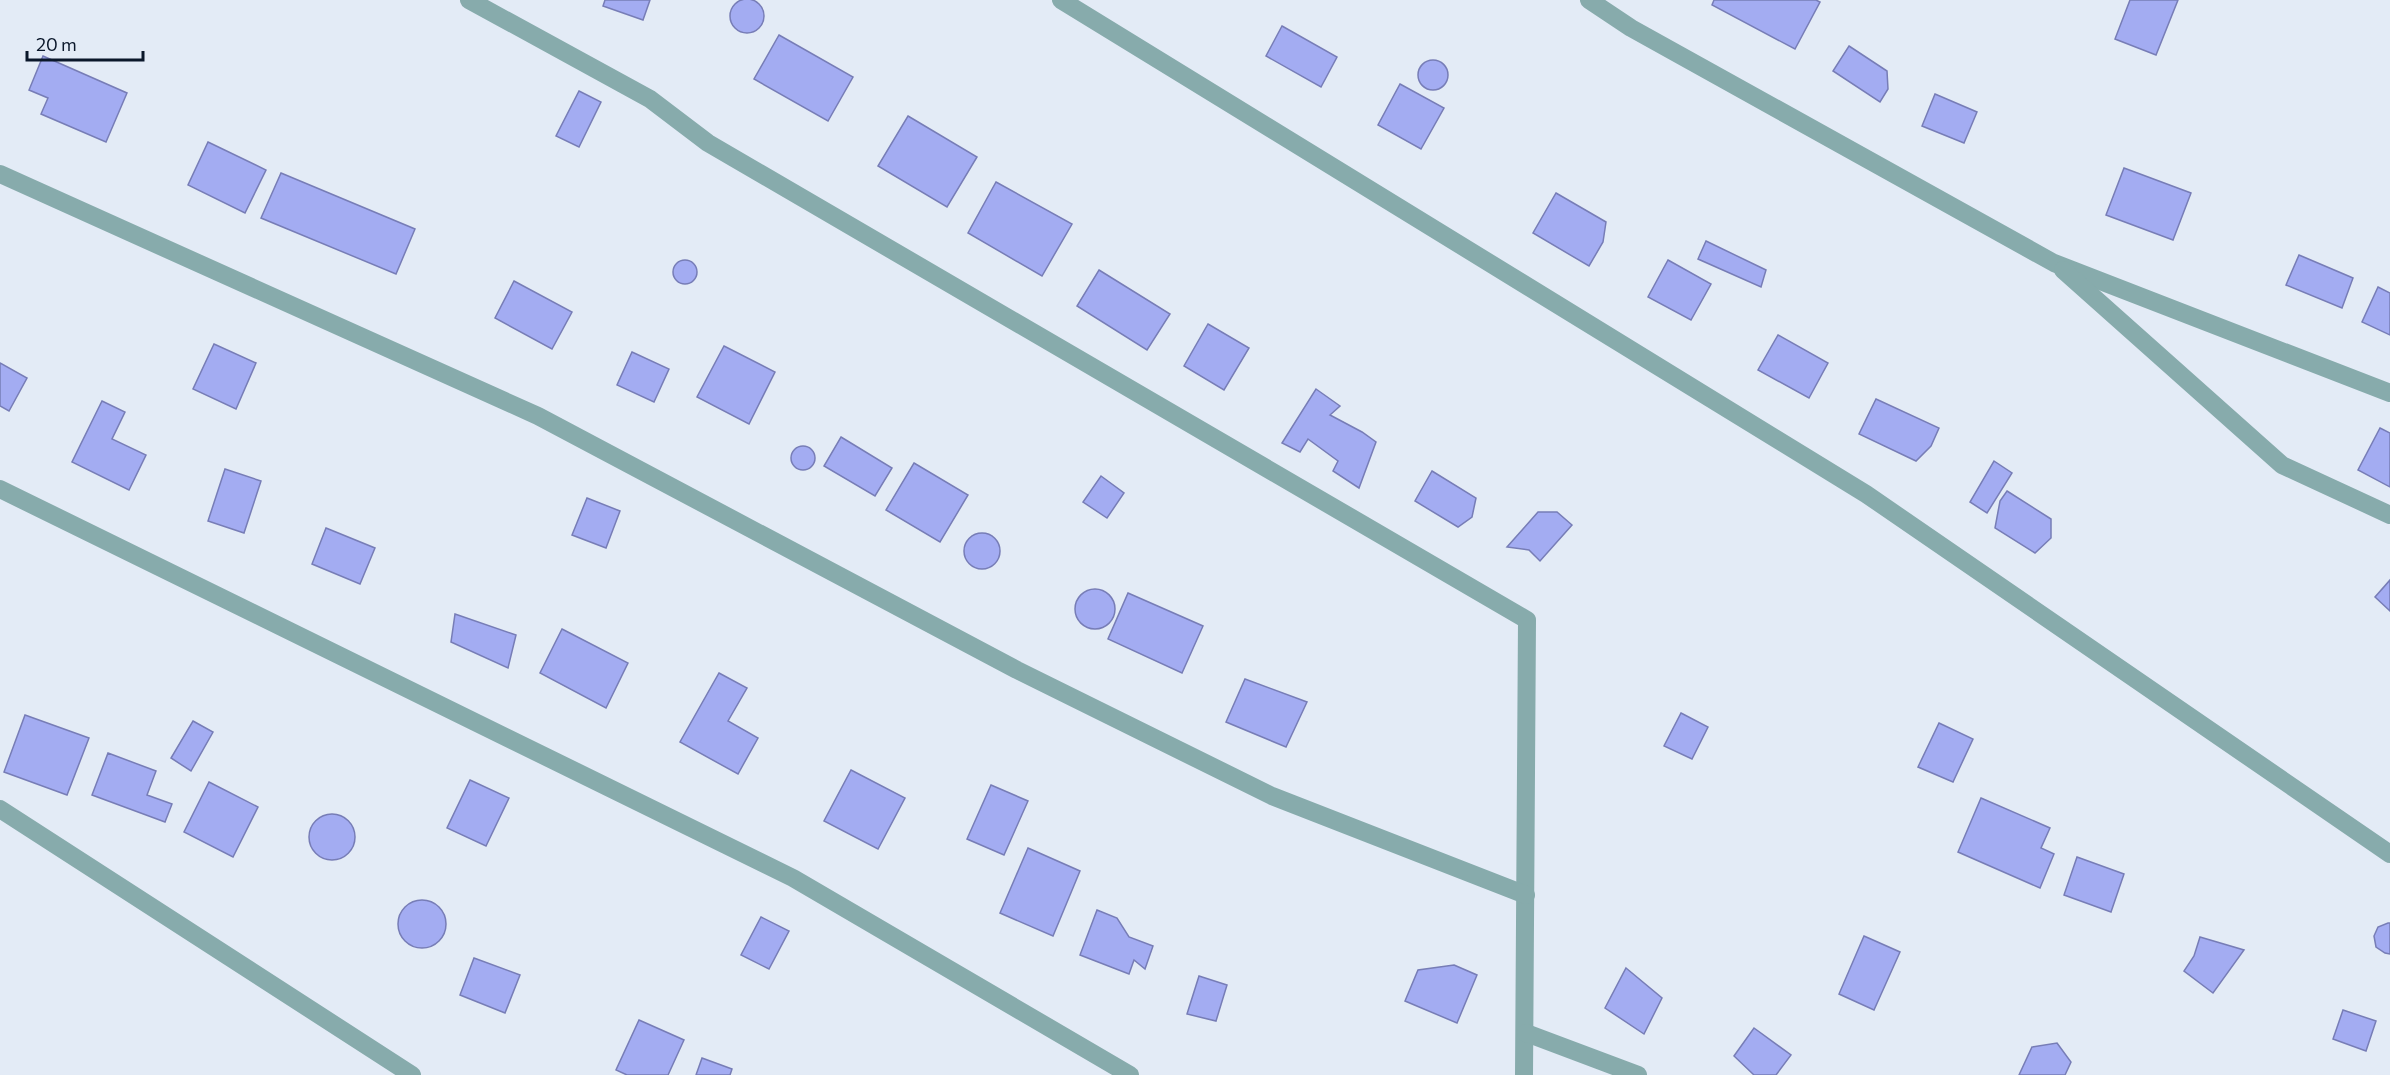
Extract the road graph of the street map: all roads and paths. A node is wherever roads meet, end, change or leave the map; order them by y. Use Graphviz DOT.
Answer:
graph roads {
  1 [pos="469,0"];
  2 [pos="1060,0"];
  3 [pos="1589,0"];
  4 [pos="0,174"];
  5 [pos="2054,263"];
  6 [pos="2390,393"];
  7 [pos="0,489"];
  8 [pos="2390,515"];
  9 [pos="0,809"];
  10 [pos="2390,854"];
  11 [pos="1526,895"];
  12 [pos="1526,1033"];
  13 [pos="412,1075"];
  14 [pos="1130,1075"];
  15 [pos="1524,1075"];
  16 [pos="1638,1075"];
  1 -- 11 [label="street"];
  2 -- 10 [label="street"];
  3 -- 5 [label="street"];
  4 -- 11 [label="street"];
  5 -- 6 [label="street"];
  5 -- 8 [label="street"];
  7 -- 14 [label="street"];
  9 -- 13 [label="street"];
  11 -- 12 [label="street"];
  12 -- 15 [label="street"];
  12 -- 16 [label="street"];
}
